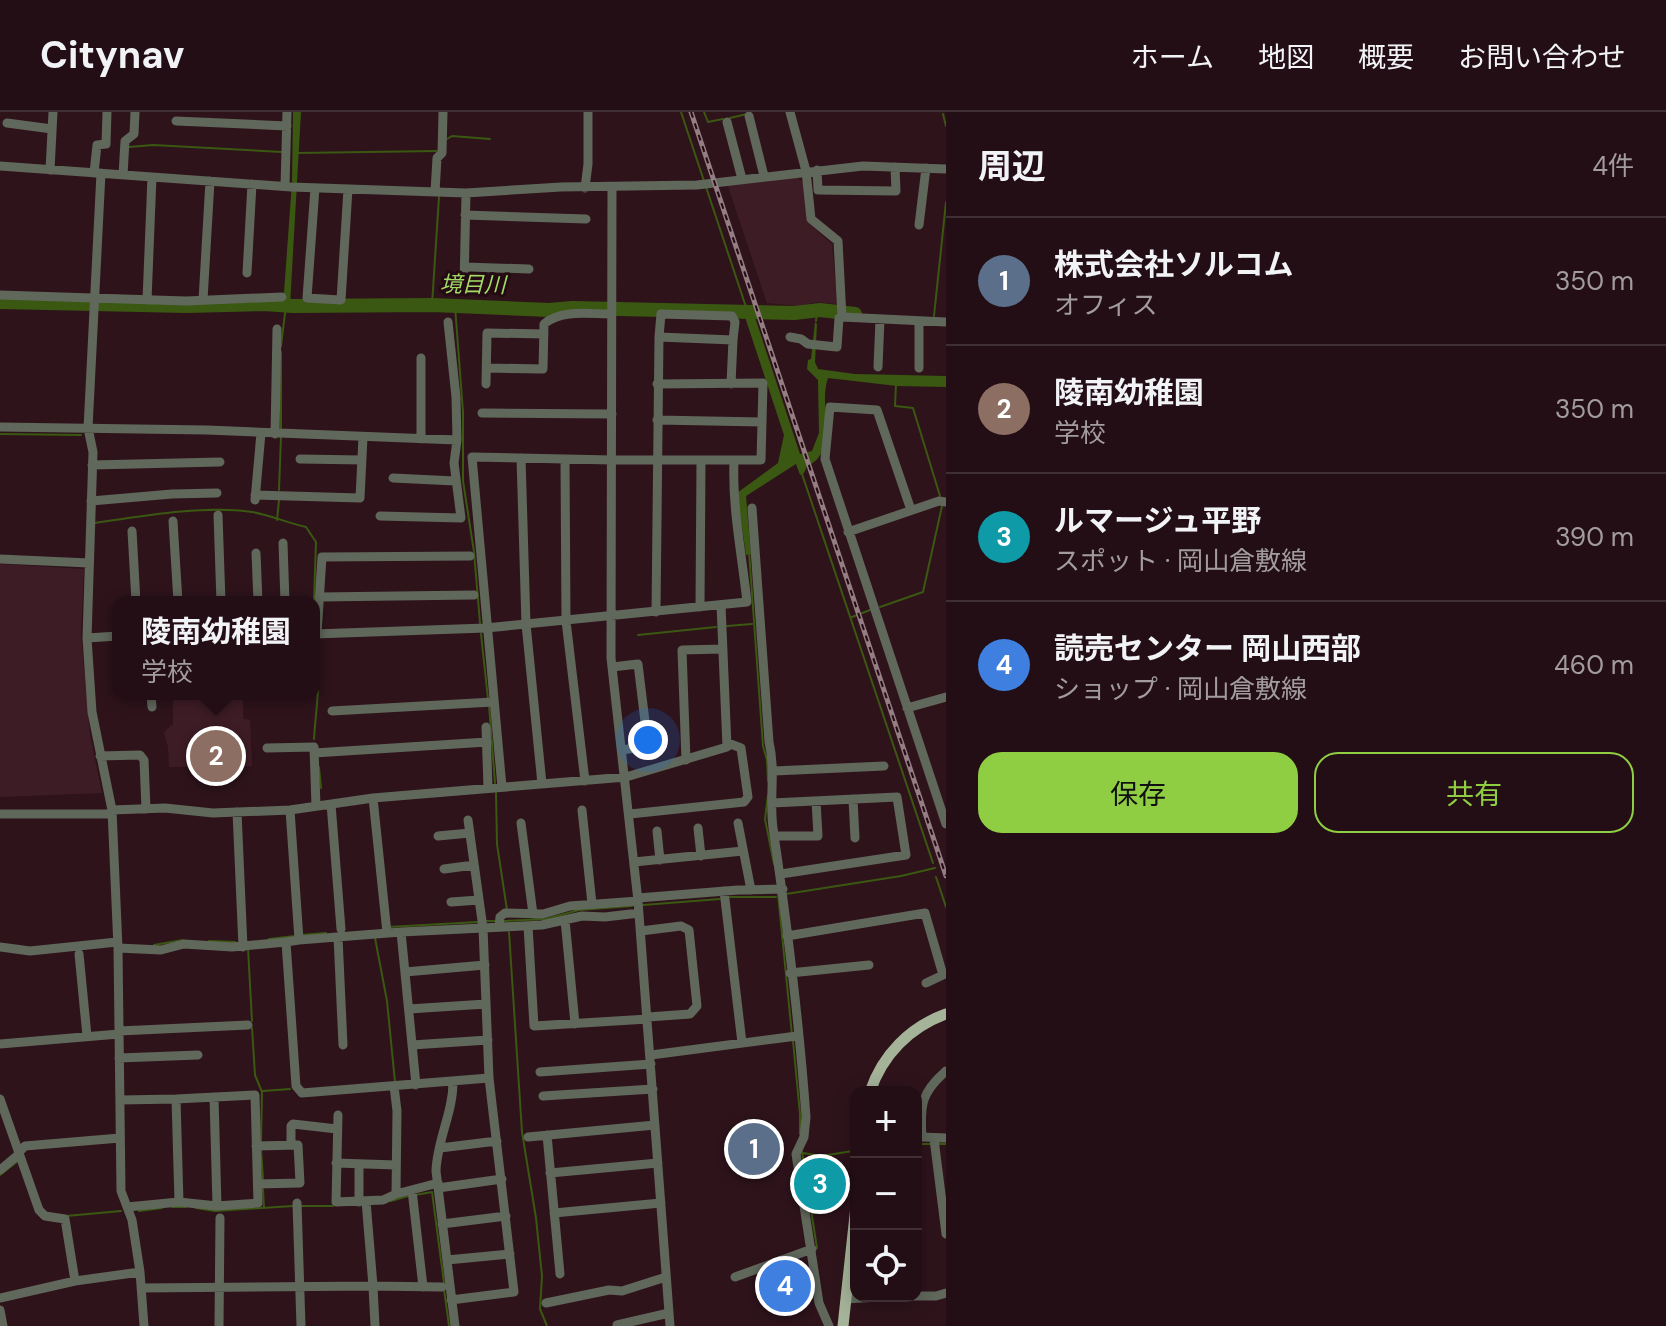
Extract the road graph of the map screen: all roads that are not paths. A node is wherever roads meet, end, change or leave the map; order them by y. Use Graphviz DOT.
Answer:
graph roads {
  1 [pos="30,112"];
  2 [pos="53,112"];
  3 [pos="107,112"];
  4 [pos="135,112"];
  5 [pos="287,112"];
  6 [pos="443,112"];
  7 [pos="588,112"];
  8 [pos="790,112"];
  9 [pos="749,116"];
  10 [pos="176,121"];
  11 [pos="727,122"];
  12 [pos="7,123"];
  13 [pos="29,126"];
  14 [pos="287,126"];
  15 [pos="52,129"];
  16 [pos="0,166"];
  17 [pos="895,167"];
  18 [pos="926,168"];
  19 [pos="946,169"];
  20 [pos="50,170"];
  21 [pos="811,170"];
  22 [pos="98,173"];
  23 [pos="123,175"];
  24 [pos="764,176"];
  25 [pos="152,177"];
  26 [pos="742,179"];
  27 [pos="210,181"];
  28 [pos="252,184"];
  29 [pos="291,187"];
  30 [pos="612,187"];
  31 [pos="315,188"];
  32 [pos="585,188"];
  33 [pos="348,189"];
  34 [pos="438,192"];
  35 [pos="466,193"];
  36 [pos="465,215"];
  37 [pos="586,219"];
  38 [pos="919,225"];
  39 [pos="465,267"];
  40 [pos="529,269"];
  41 [pos="247,273"];
  42 [pos="464,286"];
  43 [pos="0,295"];
  44 [pos="282,297"];
  45 [pos="147,300"];
  46 [pos="203,300"];
  47 [pos="95,301"];
  48 [pos="611,310"];
  49 [pos="843,313"];
  50 [pos="880,319"];
  51 [pos="919,321"];
  52 [pos="448,322"];
  53 [pos="946,322"];
  54 [pos="277,329"];
  55 [pos="544,334"];
  56 [pos="659,337"];
  57 [pos="790,337"];
  58 [pos="733,340"];
  59 [pos="421,358"];
  60 [pos="878,367"];
  61 [pos="487,368"];
  62 [pos="919,368"];
  63 [pos="486,384"];
  64 [pos="657,384"];
  65 [pos="731,384"];
  66 [pos="482,413"];
  67 [pos="612,414"];
  68 [pos="657,420"];
  69 [pos="762,422"];
  70 [pos="0,427"];
  71 [pos="88,428"];
  72 [pos="261,433"];
  73 [pos="279,434"];
  74 [pos="363,437"];
  75 [pos="421,439"];
  76 [pos="457,440"];
  77 [pos="521,458"];
  78 [pos="300,459"];
  79 [pos="565,459"];
  80 [pos="362,460"];
  81 [pos="612,460"];
  82 [pos="657,461"];
  83 [pos="701,461"];
  84 [pos="734,461"];
  85 [pos="220,462"];
  86 [pos="92,465"];
  87 [pos="393,478"];
  88 [pos="455,481"];
  89 [pos="217,493"];
  90 [pos="91,501"];
  91 [pos="943,501"];
  92 [pos="752,508"];
  93 [pos="911,510"];
  94 [pos="218,515"];
  95 [pos="380,516"];
  96 [pos="173,521"];
  97 [pos="132,531"];
  98 [pos="848,532"];
  99 [pos="283,543"];
  100 [pos="256,553"];
  101 [pos="470,556"];
  102 [pos="0,559"];
  103 [pos="89,563"];
  104 [pos="474,595"];
  105 [pos="136,596"];
  106 [pos="178,596"];
  107 [pos="221,596"];
  108 [pos="258,596"];
  109 [pos="285,596"];
  110 [pos="319,596"];
  111 [pos="320,597"];
  112 [pos="721,605"];
  113 [pos="700,607"];
  114 [pos="656,612"];
  115 [pos="609,617"];
  116 [pos="566,621"];
  117 [pos="526,624"];
  118 [pos="482,628"];
  119 [pos="320,634"];
  120 [pos="112,636"];
  121 [pos="87,638"];
  122 [pos="723,649"];
  123 [pos="612,667"];
  124 [pos="946,697"];
  125 [pos="151,700"];
  126 [pos="490,702"];
  127 [pos="152,707"];
  128 [pos="907,708"];
  129 [pos="332,711"];
  130 [pos="486,727"];
  131 [pos="487,742"];
  132 [pos="728,743"];
  133 [pos="267,748"];
  134 [pos="622,750"];
  135 [pos="314,753"];
  136 [pos="100,756"];
  137 [pos="686,760"];
  138 [pos="884,766"];
  139 [pos="774,771"];
  140 [pos="626,777"];
  141 [pos="585,781"];
  142 [pos="542,784"];
  143 [pos="495,787"];
  144 [pos="373,798"];
  145 [pos="853,799"];
  146 [pos="816,801"];
  147 [pos="772,803"];
  148 [pos="331,804"];
  149 [pos="316,806"];
  150 [pos="146,809"];
  151 [pos="290,810"];
  152 [pos="582,810"];
  153 [pos="112,812"];
  154 [pos="237,812"];
  155 [pos="0,814"];
  156 [pos="630,814"];
  157 [pos="468,820"];
  158 [pos="521,823"];
  159 [pos="738,823"];
  160 [pos="946,824"];
  161 [pos="698,828"];
  162 [pos="657,831"];
  163 [pos="470,833"];
  164 [pos="438,836"];
  165 [pos="774,836"];
  166 [pos="855,838"];
  167 [pos="743,851"];
  168 [pos="701,856"];
  169 [pos="660,860"];
  170 [pos="634,862"];
  171 [pos="474,865"];
  172 [pos="444,869"];
  173 [pos="781,874"];
  174 [pos="751,890"];
  175 [pos="781,892"];
  176 [pos="725,896"];
  177 [pos="479,900"];
  178 [pos="451,902"];
  179 [pos="592,904"];
  180 [pos="638,904"];
  181 [pos="533,914"];
  182 [pos="565,920"];
  183 [pos="504,922"];
  184 [pos="482,924"];
  185 [pos="528,926"];
  186 [pos="382,931"];
  187 [pos="641,931"];
  188 [pos="401,932"];
  189 [pos="340,933"];
  190 [pos="787,936"];
  191 [pos="299,937"];
  192 [pos="286,942"];
  193 [pos="117,945"];
  194 [pos="245,945"];
  195 [pos="0,947"];
  196 [pos="79,954"];
  197 [pos="485,965"];
  198 [pos="869,965"];
  199 [pos="405,972"];
  200 [pos="790,973"];
  201 [pos="926,983"];
  202 [pos="486,1004"];
  203 [pos="409,1009"];
  204 [pos="946,1014"];
  205 [pos="648,1018"];
  206 [pos="575,1024"];
  207 [pos="248,1025"];
  208 [pos="119,1032"];
  209 [pos="87,1036"];
  210 [pos="794,1037"];
  211 [pos="488,1040"];
  212 [pos="742,1043"];
  213 [pos="0,1044"];
  214 [pos="343,1045"];
  215 [pos="412,1045"];
  216 [pos="198,1055"];
  217 [pos="119,1058"];
  218 [pos="651,1059"];
  219 [pos="946,1071"];
  220 [pos="540,1072"];
  221 [pos="489,1078"];
  222 [pos="453,1082"];
  223 [pos="416,1085"];
  224 [pos="394,1086"];
  225 [pos="873,1086"];
  226 [pos="653,1089"];
  227 [pos="543,1096"];
  228 [pos="214,1097"];
  229 [pos="0,1099"];
  230 [pos="176,1099"];
  231 [pos="120,1100"];
  232 [pos="338,1115"];
  233 [pos="655,1125"];
  234 [pos="337,1129"];
  235 [pos="547,1135"];
  236 [pos="528,1137"];
  237 [pos="120,1138"];
  238 [pos="946,1138"];
  239 [pos="497,1141"];
  240 [pos="934,1143"];
  241 [pos="291,1145"];
  242 [pos="260,1146"];
  243 [pos="440,1148"];
  244 [pos="20,1154"];
  245 [pos="336,1163"];
  246 [pos="658,1163"];
  247 [pos="359,1164"];
  248 [pos="396,1165"];
  249 [pos="0,1170"];
  250 [pos="550,1173"];
  251 [pos="502,1179"];
  252 [pos="261,1184"];
  253 [pos="438,1186"];
  254 [pos="412,1193"];
  255 [pos="396,1194"];
  256 [pos="179,1202"];
  257 [pos="362,1202"];
  258 [pos="661,1203"];
  259 [pos="297,1205"];
  260 [pos="217,1206"];
  261 [pos="127,1207"];
  262 [pos="554,1213"];
  263 [pos="506,1216"];
  264 [pos="220,1218"];
  265 [pos="442,1224"];
  266 [pos="853,1230"];
  267 [pos="946,1234"];
  268 [pos="812,1249"];
  269 [pos="510,1254"];
  270 [pos="447,1260"];
  271 [pos="140,1272"];
  272 [pos="560,1274"];
  273 [pos="666,1277"];
  274 [pos="735,1277"];
  275 [pos="75,1281"];
  276 [pos="373,1286"];
  277 [pos="299,1287"];
  278 [pos="423,1287"];
  279 [pos="442,1287"];
  280 [pos="141,1288"];
  281 [pos="219,1288"];
  282 [pos="946,1293"];
  283 [pos="922,1296"];
  284 [pos="0,1298"];
  285 [pos="846,1299"];
  286 [pos="850,1299"];
  287 [pos="451,1300"];
  288 [pos="546,1303"];
  289 [pos="0,1310"];
  290 [pos="669,1313"];
  291 [pos="617,1325"];
  292 [pos="3,1326"];
  293 [pos="144,1326"];
  294 [pos="219,1326"];
  295 [pos="301,1326"];
  296 [pos="375,1326"];
  297 [pos="455,1326"];
  298 [pos="670,1326"];
  299 [pos="829,1326"];
  300 [pos="843,1326"];
  1 -- 13 [label="street"];
  2 -- 15 [label="street"];
  3 -- 22 [label="street"];
  4 -- 23 [label="street"];
  5 -- 14 [label="street"];
  6 -- 34 [label="street"];
  7 -- 32 [label="street"];
  8 -- 21 [label="street"];
  9 -- 24 [label="street"];
  10 -- 14 [label="street"];
  11 -- 26 [label="street"];
  12 -- 13 [label="street"];
  13 -- 15 [label="street"];
  14 -- 29 [label="street"];
  15 -- 20 [label="street"];
  16 -- 20 [label="street"];
  17 -- 18 [label="street"];
  17 -- 21 [label="street"];
  17 -- 21 [label="street"];
  18 -- 19 [label="street"];
  18 -- 38 [label="street"];
  20 -- 22 [label="street"];
  21 -- 24 [label="street"];
  21 -- 49 [label="street"];
  22 -- 23 [label="street"];
  22 -- 47 [label="street"];
  23 -- 25 [label="street"];
  24 -- 26 [label="street"];
  25 -- 27 [label="street"];
  25 -- 45 [label="street"];
  26 -- 30 [label="street"];
  27 -- 28 [label="street"];
  27 -- 46 [label="street"];
  28 -- 29 [label="street"];
  28 -- 41 [label="street"];
  29 -- 31 [label="street"];
  30 -- 32 [label="street"];
  30 -- 48 [label="street"];
  31 -- 33 [label="street"];
  31 -- 33 [label="street"];
  32 -- 35 [label="street"];
  33 -- 34 [label="street"];
  34 -- 35 [label="street"];
  35 -- 36 [label="street"];
  36 -- 37 [label="street"];
  36 -- 39 [label="street"];
  39 -- 40 [label="street"];
  39 -- 42 [label="street"];
  43 -- 47 [label="street"];
  44 -- 46 [label="street"];
  45 -- 46 [label="street"];
  45 -- 47 [label="street"];
  47 -- 71 [label="street"];
  48 -- 55 [label="street"];
  48 -- 67 [label="street"];
  49 -- 50 [label="street"];
  49 -- 57 [label="street"];
  50 -- 51 [label="street"];
  50 -- 60 [label="street"];
  51 -- 53 [label="street"];
  51 -- 62 [label="street"];
  52 -- 76 [label="street"];
  54 -- 73 [label="street"];
  55 -- 61 [label="street"];
  55 -- 61 [label="street"];
  56 -- 58 [label="street"];
  56 -- 58 [label="street"];
  56 -- 64 [label="street"];
  58 -- 65 [label="street"];
  59 -- 75 [label="street"];
  61 -- 63 [label="street"];
  64 -- 65 [label="street"];
  64 -- 68 [label="street"];
  65 -- 69 [label="street"];
  66 -- 67 [label="street"];
  67 -- 81 [label="street"];
  68 -- 69 [label="street"];
  68 -- 82 [label="street"];
  69 -- 84 [label="street"];
  70 -- 71 [label="street"];
  71 -- 72 [label="street"];
  71 -- 86 [label="street"];
  72 -- 73 [label="street"];
  72 -- 80 [label="street"];
  73 -- 74 [label="street"];
  74 -- 75 [label="street"];
  74 -- 80 [label="street"];
  75 -- 76 [label="street"];
  76 -- 88 [label="street"];
  77 -- 79 [label="street"];
  77 -- 117 [label="street"];
  77 -- 118 [label="street"];
  78 -- 80 [label="street"];
  79 -- 81 [label="street"];
  79 -- 116 [label="street"];
  81 -- 82 [label="street"];
  81 -- 115 [label="street"];
  82 -- 83 [label="street"];
  82 -- 114 [label="street"];
  83 -- 84 [label="street"];
  83 -- 113 [label="street"];
  84 -- 112 [label="street"];
  85 -- 86 [label="street"];
  86 -- 90 [label="street"];
  87 -- 88 [label="street"];
  88 -- 95 [label="street"];
  89 -- 90 [label="street"];
  90 -- 103 [label="street"];
  91 -- 93 [label="street"];
  92 -- 139 [label="street"];
  93 -- 98 [label="street"];
  93 -- 98 [label="street"];
  94 -- 107 [label="street"];
  96 -- 106 [label="street"];
  97 -- 105 [label="street"];
  98 -- 128 [label="street"];
  99 -- 109 [label="street"];
  100 -- 108 [label="street"];
  101 -- 110 [label="street"];
  102 -- 103 [label="street"];
  103 -- 121 [label="street"];
  104 -- 111 [label="street"];
  112 -- 113 [label="street"];
  112 -- 122 [label="street"];
  113 -- 114 [label="street"];
  114 -- 115 [label="street"];
  115 -- 116 [label="street"];
  115 -- 123 [label="street"];
  116 -- 117 [label="street"];
  116 -- 141 [label="street"];
  117 -- 118 [label="street"];
  117 -- 142 [label="street"];
  118 -- 119 [label="street"];
  118 -- 126 [label="street"];
  120 -- 121 [label="street"];
  121 -- 136 [label="street"];
  122 -- 132 [label="street"];
  122 -- 137 [label="street"];
  123 -- 134 [label="street"];
  123 -- 134 [label="street"];
  124 -- 128 [label="street"];
  125 -- 127 [label="street"];
  126 -- 129 [label="street"];
  126 -- 143 [label="street"];
  128 -- 160 [label="street"];
  130 -- 131 [label="street"];
  131 -- 135 [label="street"];
  131 -- 143 [label="street"];
  132 -- 137 [label="street"];
  132 -- 156 [label="street"];
  133 -- 135 [label="street"];
  134 -- 140 [label="street"];
  135 -- 149 [label="street"];
  136 -- 150 [label="street"];
  136 -- 153 [label="street"];
  137 -- 140 [label="street"];
  138 -- 139 [label="street"];
  139 -- 147 [label="street"];
  140 -- 141 [label="street"];
  140 -- 156 [label="street"];
  141 -- 142 [label="street"];
  142 -- 143 [label="street"];
  143 -- 144 [label="street"];
  144 -- 148 [label="street"];
  144 -- 186 [label="street"];
  145 -- 146 [label="street"];
  145 -- 166 [label="street"];
  145 -- 173 [label="street"];
  146 -- 147 [label="street"];
  146 -- 165 [label="street"];
  147 -- 165 [label="street"];
  148 -- 149 [label="street"];
  148 -- 189 [label="street"];
  149 -- 151 [label="street"];
  150 -- 153 [label="street"];
  150 -- 154 [label="street"];
  151 -- 154 [label="street"];
  151 -- 191 [label="street"];
  152 -- 179 [label="street"];
  153 -- 155 [label="street"];
  153 -- 193 [label="street"];
  154 -- 194 [label="street"];
  156 -- 170 [label="street"];
  157 -- 163 [label="street"];
  158 -- 181 [label="street"];
  159 -- 167 [label="street"];
  161 -- 168 [label="street"];
  162 -- 169 [label="street"];
  163 -- 164 [label="street"];
  163 -- 171 [label="street"];
  165 -- 173 [label="street"];
  167 -- 168 [label="street"];
  167 -- 174 [label="street"];
  168 -- 169 [label="street"];
  169 -- 170 [label="street"];
  170 -- 180 [label="street"];
  171 -- 172 [label="street"];
  171 -- 177 [label="street"];
  173 -- 175 [label="street"];
  174 -- 175 [label="street"];
  174 -- 176 [label="street"];
  175 -- 190 [label="street"];
  176 -- 180 [label="street"];
  176 -- 212 [label="street"];
  177 -- 178 [label="street"];
  177 -- 184 [label="street"];
  179 -- 180 [label="street"];
  179 -- 181 [label="street"];
  180 -- 182 [label="street"];
  180 -- 187 [label="street"];
  181 -- 183 [label="street"];
  182 -- 185 [label="street"];
  182 -- 206 [label="street"];
  183 -- 184 [label="street"];
  183 -- 185 [label="street"];
  184 -- 188 [label="street"];
  184 -- 197 [label="street"];
  185 -- 206 [label="street"];
  186 -- 188 [label="street"];
  186 -- 189 [label="street"];
  187 -- 205 [label="street"];
  187 -- 205 [label="street"];
  188 -- 199 [label="street"];
  189 -- 191 [label="street"];
  189 -- 214 [label="street"];
  190 -- 200 [label="street"];
  190 -- 201 [label="street"];
  191 -- 192 [label="street"];
  192 -- 194 [label="street"];
  192 -- 224 [label="street"];
  193 -- 194 [label="street"];
  193 -- 195 [label="street"];
  193 -- 208 [label="street"];
  196 -- 209 [label="street"];
  197 -- 199 [label="street"];
  197 -- 202 [label="street"];
  198 -- 200 [label="street"];
  199 -- 203 [label="street"];
  200 -- 210 [label="street"];
  202 -- 203 [label="street"];
  202 -- 211 [label="street"];
  203 -- 215 [label="street"];
  204 -- 225 [label="main road"];
  205 -- 206 [label="street"];
  205 -- 218 [label="street"];
  207 -- 208 [label="street"];
  208 -- 209 [label="street"];
  208 -- 217 [label="street"];
  209 -- 213 [label="street"];
  210 -- 212 [label="street"];
  210 -- 268 [label="street"];
  211 -- 215 [label="street"];
  211 -- 221 [label="street"];
  212 -- 218 [label="street"];
  215 -- 223 [label="street"];
  216 -- 217 [label="street"];
  217 -- 231 [label="street"];
  218 -- 220 [label="street"];
  218 -- 226 [label="street"];
  219 -- 240 [label="street"];
  221 -- 222 [label="street"];
  221 -- 239 [label="street"];
  222 -- 223 [label="street"];
  222 -- 243 [label="street"];
  223 -- 224 [label="street"];
  224 -- 248 [label="street"];
  226 -- 227 [label="street"];
  226 -- 233 [label="street"];
  228 -- 230 [label="street"];
  228 -- 242 [label="street"];
  228 -- 260 [label="street"];
  229 -- 244 [label="street"];
  230 -- 231 [label="street"];
  230 -- 256 [label="street"];
  231 -- 237 [label="street"];
  232 -- 234 [label="street"];
  233 -- 235 [label="street"];
  233 -- 246 [label="street"];
  234 -- 241 [label="street"];
  234 -- 245 [label="street"];
  235 -- 236 [label="street"];
  235 -- 250 [label="street"];
  237 -- 244 [label="street"];
  237 -- 261 [label="street"];
  238 -- 240 [label="street"];
  239 -- 243 [label="street"];
  239 -- 251 [label="street"];
  240 -- 267 [label="street"];
  241 -- 242 [label="street"];
  241 -- 252 [label="street"];
  242 -- 252 [label="street"];
  243 -- 253 [label="street"];
  244 -- 249 [label="street"];
  244 -- 275 [label="street"];
  245 -- 247 [label="street"];
  245 -- 257 [label="street"];
  246 -- 250 [label="street"];
  246 -- 258 [label="street"];
  247 -- 248 [label="street"];
  247 -- 257 [label="street"];
  248 -- 255 [label="street"];
  250 -- 262 [label="street"];
  251 -- 253 [label="street"];
  251 -- 263 [label="street"];
  252 -- 260 [label="street"];
  253 -- 254 [label="street"];
  253 -- 265 [label="street"];
  254 -- 255 [label="street"];
  254 -- 278 [label="street"];
  255 -- 257 [label="street"];
  256 -- 260 [label="street"];
  256 -- 261 [label="street"];
  257 -- 276 [label="street"];
  258 -- 262 [label="street"];
  258 -- 273 [label="street"];
  259 -- 277 [label="street"];
  261 -- 271 [label="street"];
  262 -- 272 [label="street"];
  263 -- 265 [label="street"];
  263 -- 269 [label="street"];
  264 -- 281 [label="street"];
  265 -- 270 [label="street"];
  266 -- 285 [label="main road"];
  268 -- 274 [label="street"];
  268 -- 299 [label="street"];
  269 -- 270 [label="street"];
  269 -- 287 [label="street"];
  270 -- 287 [label="street"];
  271 -- 275 [label="street"];
  271 -- 280 [label="street"];
  273 -- 288 [label="street"];
  273 -- 290 [label="street"];
  275 -- 284 [label="street"];
  276 -- 277 [label="street"];
  276 -- 278 [label="street"];
  276 -- 296 [label="street"];
  277 -- 281 [label="street"];
  277 -- 295 [label="street"];
  278 -- 279 [label="street"];
  280 -- 281 [label="street"];
  280 -- 293 [label="street"];
  281 -- 294 [label="street"];
  282 -- 283 [label="street"];
  285 -- 286 [label="street"];
  285 -- 300 [label="main road"];
  287 -- 297 [label="street"];
  289 -- 292 [label="street"];
  290 -- 291 [label="street"];
  290 -- 298 [label="street"];
}
